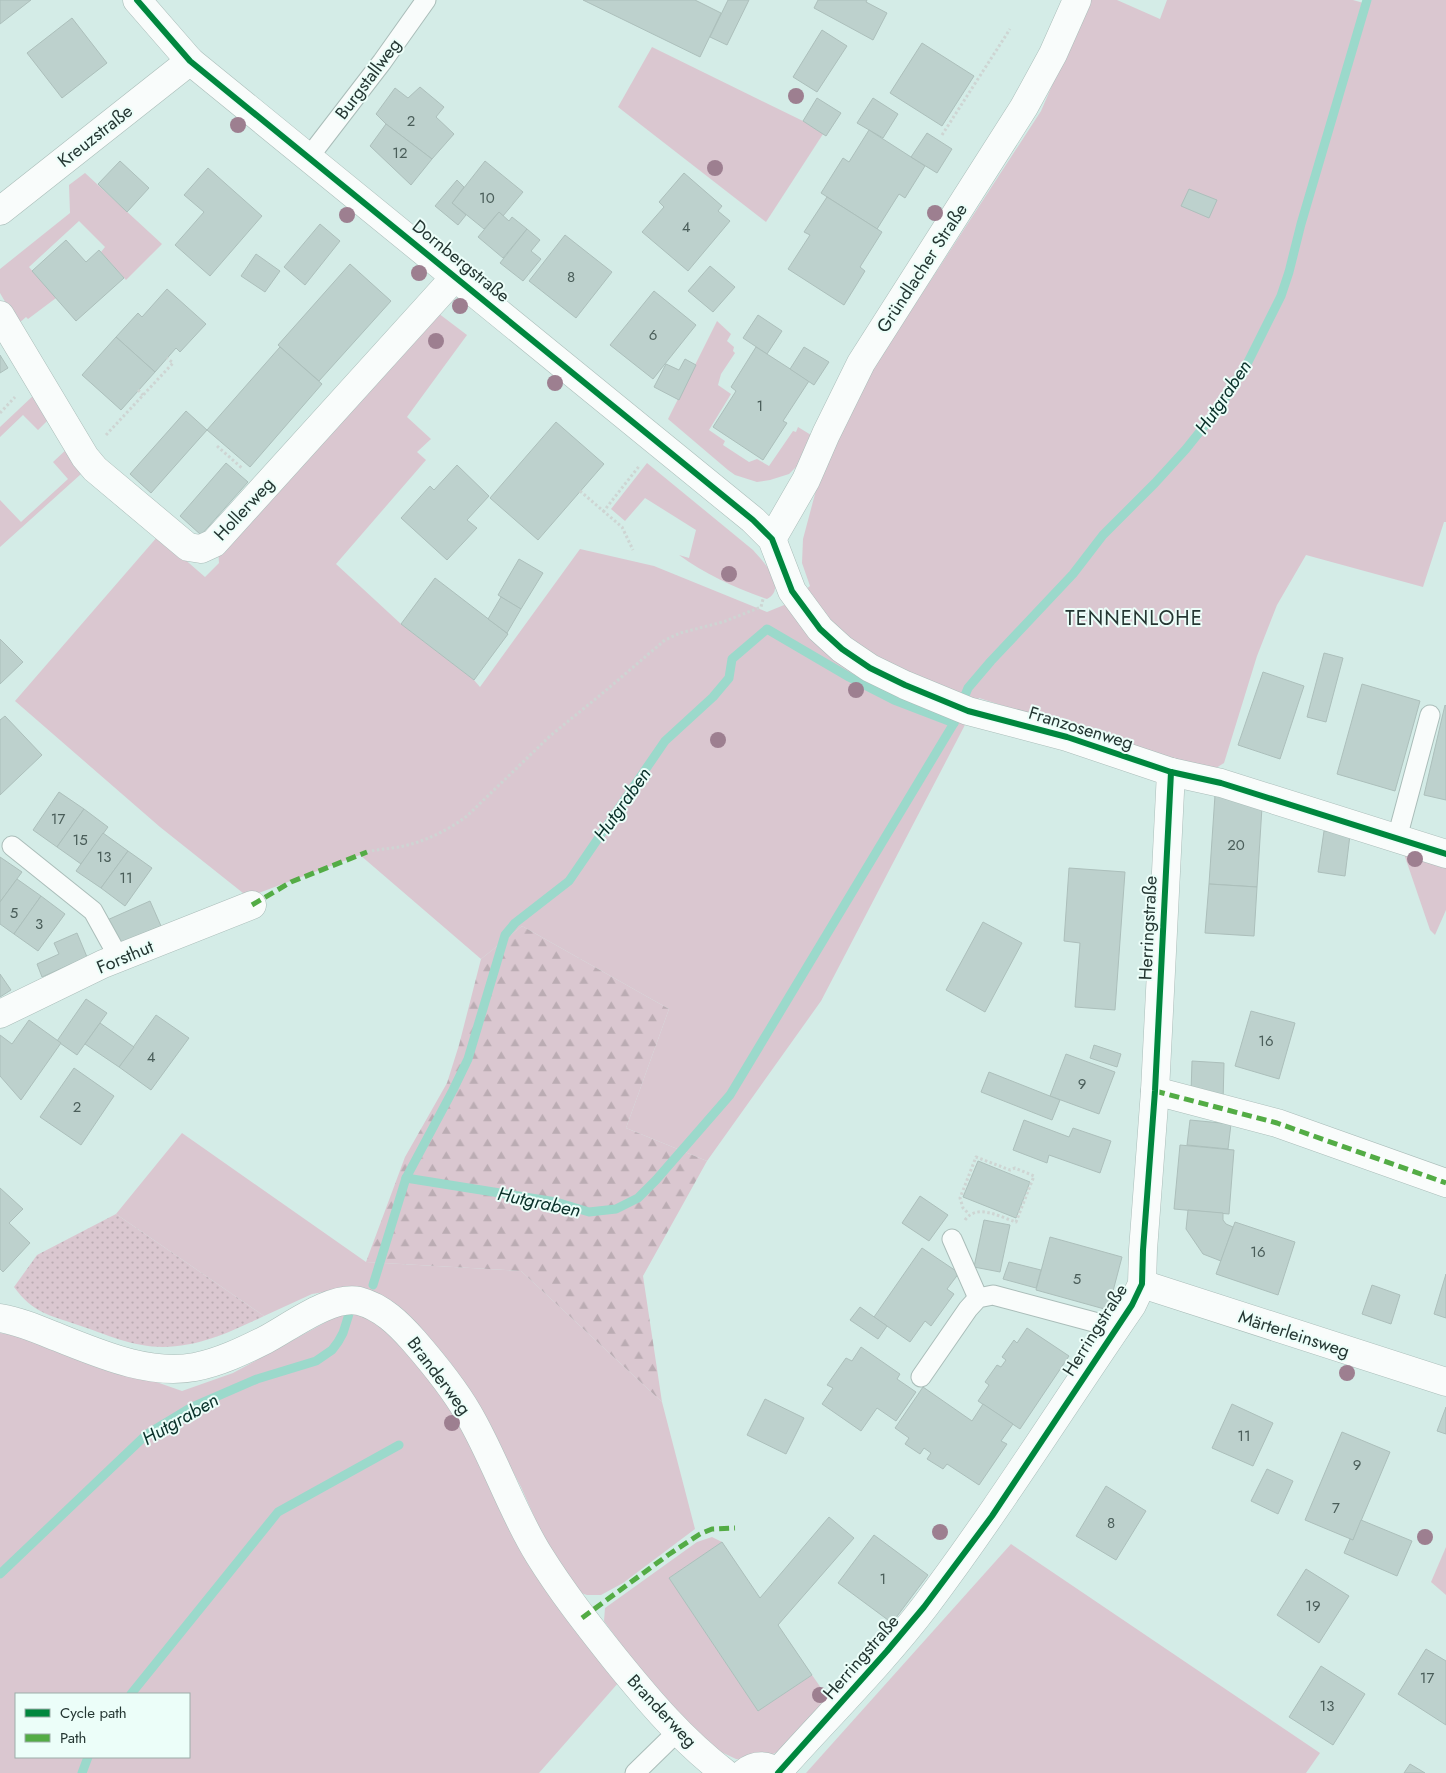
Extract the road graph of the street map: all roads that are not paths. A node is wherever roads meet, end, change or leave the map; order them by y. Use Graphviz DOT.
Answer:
graph roads {
  1 [pos="137,0"];
  2 [pos="426,0"];
  3 [pos="1077,0"];
  4 [pos="190,61"];
  5 [pos="309,157"];
  6 [pos="0,211"];
  7 [pos="455,277"];
  8 [pos="0,315"];
  9 [pos="772,539"];
  10 [pos="1430,715"];
  11 [pos="1171,772"];
  12 [pos="1397,838"];
  13 [pos="12,846"];
  14 [pos="1446,854"];
  15 [pos="252,905"];
  16 [pos="119,958"];
  17 [pos="0,1014"];
  18 [pos="1155,1091"];
  19 [pos="1446,1184"];
  20 [pos="952,1239"];
  21 [pos="1142,1284"];
  22 [pos="978,1298"];
  23 [pos="0,1318"];
  24 [pos="1115,1330"];
  25 [pos="921,1377"];
  26 [pos="1446,1382"];
  27 [pos="676,1732"];
  28 [pos="634,1773"];
  29 [pos="725,1773"];
  30 [pos="744,1773"];
  31 [pos="778,1773"];
  1 -- 4 [label="street, Dornbergstraße"];
  2 -- 5 [label="lane, Burgstallweg"];
  3 -- 9 [label="street, Gründlacher Straße"];
  4 -- 5 [label="street, Dornbergstraße"];
  4 -- 6 [label="street, Kreuzstraße"];
  5 -- 7 [label="street, Dornbergstraße"];
  7 -- 8 [label="street, Hollerweg"];
  7 -- 9 [label="street, Dornbergstraße"];
  9 -- 11 [label="street, Franzosenweg"];
  10 -- 12 [label="lane"];
  11 -- 12 [label="street, Franzosenweg"];
  11 -- 18 [label="street, Herringstraße"];
  12 -- 14 [label="street, Franzosenweg"];
  13 -- 16 [label="lane"];
  15 -- 16 [label="street, Forsthut"];
  16 -- 17 [label="street, Forsthut"];
  18 -- 19 [label="street"];
  18 -- 21 [label="street, Herringstraße"];
  20 -- 22 [label="lane"];
  21 -- 24 [label="street, Herringstraße"];
  21 -- 26 [label="street, Märterleinsweg"];
  22 -- 24 [label="lane"];
  22 -- 25 [label="lane"];
  23 -- 27 [label="street, Branderweg"];
  24 -- 31 [label="street, Herringstraße"];
  27 -- 28 [label="lane"];
  27 -- 29 [label="street, Branderweg"];
  30 -- 31 [label="street"];
}
